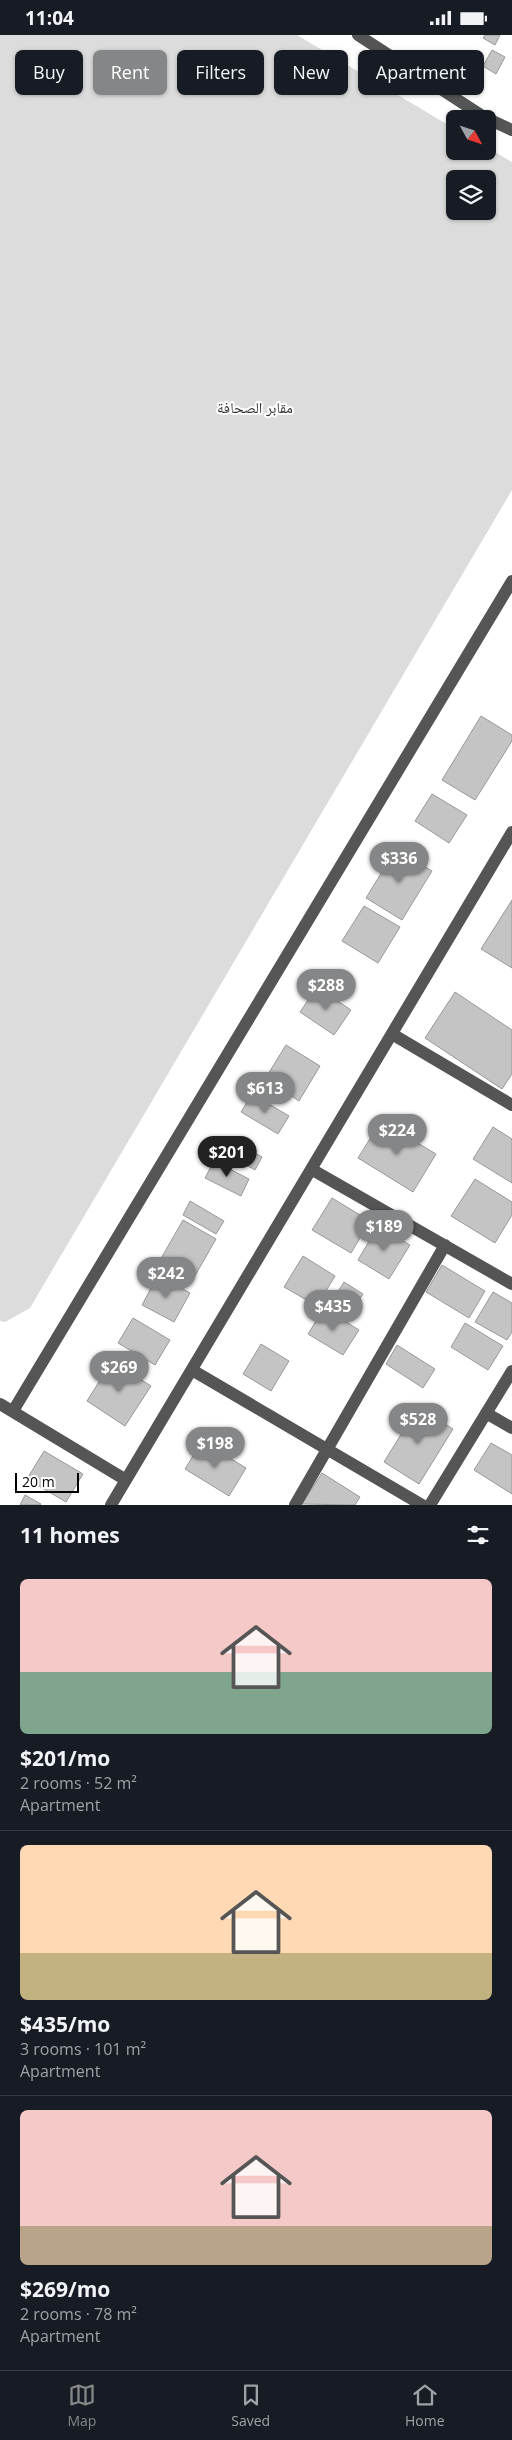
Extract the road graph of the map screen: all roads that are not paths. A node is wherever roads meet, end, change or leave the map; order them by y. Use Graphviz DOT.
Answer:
graph roads {
  1 [pos="358,35"];
  2 [pos="512,130"];
  3 [pos="512,581"];
  4 [pos="512,832"];
  5 [pos="392,1034"];
  6 [pos="511,1102"];
  7 [pos="311,1169"];
  8 [pos="445,1245"];
  9 [pos="512,1284"];
  10 [pos="192,1370"];
  11 [pos="512,1371"];
  12 [pos="0,1404"];
  13 [pos="13,1411"];
  14 [pos="486,1413"];
  15 [pos="512,1428"];
  16 [pos="327,1450"];
  17 [pos="126,1480"];
  18 [pos="111,1505"];
  19 [pos="296,1505"];
  20 [pos="422,1505"];
  21 [pos="430,1505"];
  1 -- 2 [label="street"];
  3 -- 13 [label="street"];
  4 -- 5 [label="street"];
  5 -- 6 [label="street"];
  5 -- 7 [label="street"];
  7 -- 8 [label="street"];
  7 -- 10 [label="street"];
  8 -- 9 [label="street"];
  8 -- 16 [label="street"];
  10 -- 16 [label="street"];
  10 -- 17 [label="street"];
  11 -- 14 [label="street"];
  12 -- 13 [label="street"];
  13 -- 17 [label="street"];
  14 -- 15 [label="street"];
  14 -- 21 [label="street"];
  16 -- 19 [label="street"];
  16 -- 20 [label="street"];
  17 -- 18 [label="street"];
}
